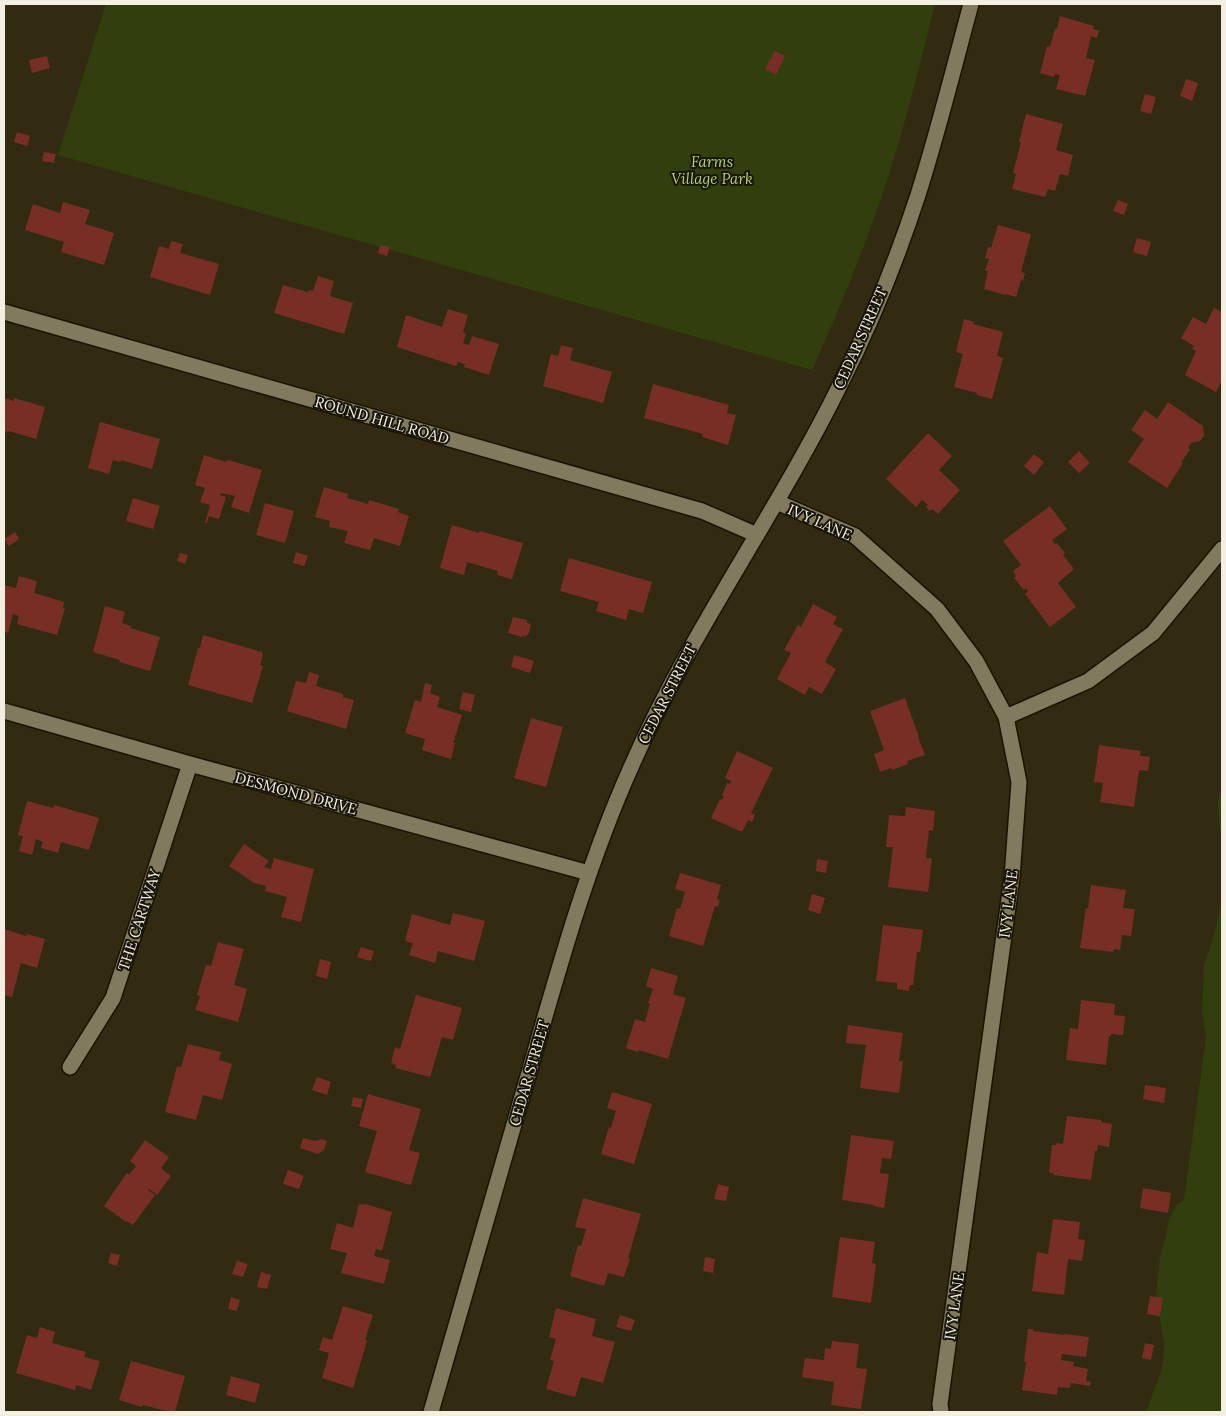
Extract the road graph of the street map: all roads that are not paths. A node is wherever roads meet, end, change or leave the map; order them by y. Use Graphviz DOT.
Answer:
graph roads {
  1 [pos="971,4"];
  2 [pos="4,312"];
  3 [pos="777,502"];
  4 [pos="757,535"];
  5 [pos="1222,549"];
  6 [pos="4,711"];
  7 [pos="1006,717"];
  8 [pos="190,764"];
  9 [pos="589,873"];
  10 [pos="70,1068"];
  11 [pos="431,1412"];
  12 [pos="941,1412"];
  1 -- 3 [label="street, CEDAR STREET"];
  2 -- 4 [label="street, ROUND HILL ROAD"];
  3 -- 4 [label="street, CEDAR STREET"];
  3 -- 7 [label="street, IVY LANE"];
  4 -- 9 [label="street, CEDAR STREET"];
  5 -- 7 [label="street"];
  6 -- 8 [label="street, DESMOND DRIVE"];
  7 -- 12 [label="street, IVY LANE"];
  8 -- 9 [label="street, DESMOND DRIVE"];
  8 -- 10 [label="street, THE CARTWAY"];
  9 -- 11 [label="street, CEDAR STREET"];
}
